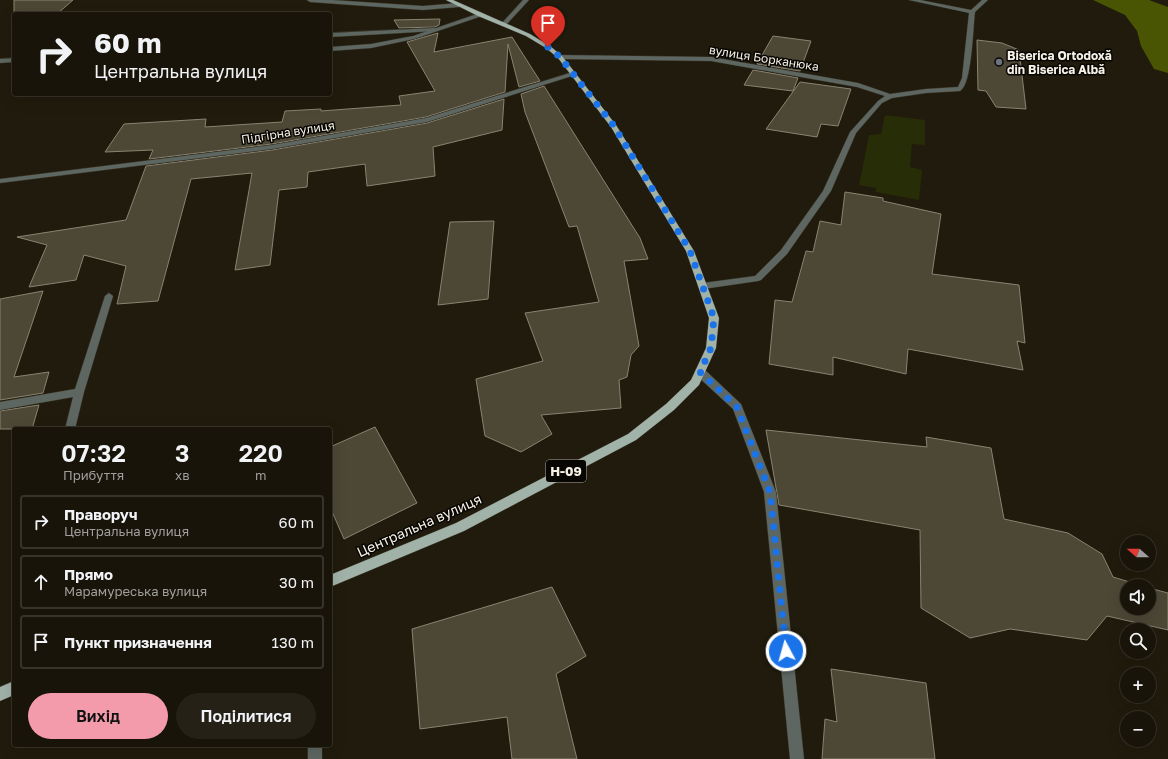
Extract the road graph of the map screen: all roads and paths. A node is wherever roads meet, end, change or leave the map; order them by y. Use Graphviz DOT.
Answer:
graph roads {
  1 [pos="310,0"];
  2 [pos="449,0"];
  3 [pos="526,0"];
  4 [pos="912,0"];
  5 [pos="985,0"];
  6 [pos="459,5"];
  7 [pos="972,12"];
  8 [pos="480,15"];
  9 [pos="504,24"];
  10 [pos="434,30"];
  11 [pos="332,35"];
  12 [pos="332,49"];
  13 [pos="560,57"];
  14 [pos="12,60"];
  15 [pos="0,61"];
  16 [pos="573,74"];
  17 [pos="890,96"];
  18 [pos="0,181"];
  19 [pos="702,286"];
  20 [pos="109,296"];
  21 [pos="700,372"];
  22 [pos="79,392"];
  23 [pos="0,406"];
  24 [pos="70,427"];
  25 [pos="332,580"];
  26 [pos="12,689"];
  27 [pos="0,694"];
  28 [pos="315,747"];
  29 [pos="315,759"];
  30 [pos="797,759"];
  1 -- 6 [label="street"];
  2 -- 6 [label="main road, Н-09"];
  3 -- 9 [label="street"];
  4 -- 7 [label="street"];
  5 -- 7 [label="street"];
  6 -- 8 [label="main road, Н-09"];
  7 -- 17 [label="street, вулиця Борканюка"];
  8 -- 9 [label="main road, Н-09"];
  8 -- 10 [label="street"];
  9 -- 13 [label="main road, Н-09"];
  10 -- 11 [label="street"];
  10 -- 12 [label="street"];
  13 -- 16 [label="main road, Н-09"];
  13 -- 17 [label="street, вулиця Борканюка"];
  14 -- 15 [label="street"];
  16 -- 18 [label="street, Підгірна вулиця"];
  16 -- 19 [label="main road, Н-09"];
  17 -- 19 [label="street"];
  19 -- 21 [label="main road, Центральна вулиця / Н-09"];
  20 -- 22 [label="street"];
  21 -- 25 [label="main road, Центральна вулиця / Н-09"];
  21 -- 30 [label="street"];
  22 -- 23 [label="street"];
  22 -- 24 [label="street"];
  26 -- 27 [label="main road"];
  28 -- 29 [label="street"];
}
